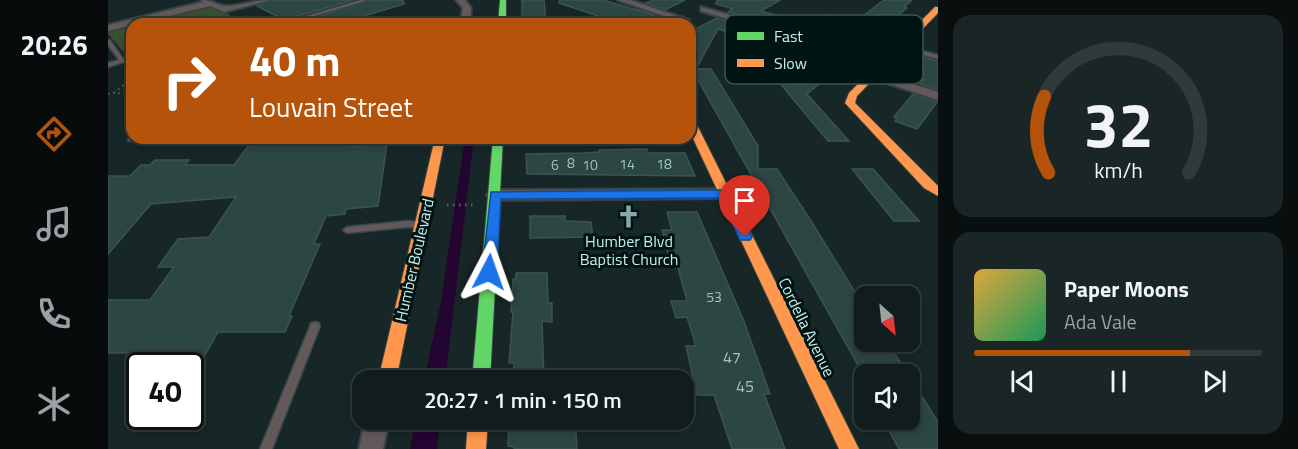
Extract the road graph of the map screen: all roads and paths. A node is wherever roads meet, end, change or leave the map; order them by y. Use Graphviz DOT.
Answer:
graph roads {
  1 [pos="266,0"];
  2 [pos="366,0"];
  3 [pos="460,0"];
  4 [pos="503,0"];
  5 [pos="622,0"];
  6 [pos="721,0"];
  7 [pos="207,2"];
  8 [pos="704,9"];
  9 [pos="938,9"];
  10 [pos="725,15"];
  11 [pos="146,18"];
  12 [pos="303,18"];
  13 [pos="466,18"];
  14 [pos="502,18"];
  15 [pos="669,18"];
  16 [pos="687,18"];
  17 [pos="126,23"];
  18 [pos="923,24"];
  19 [pos="108,28"];
  20 [pos="108,41"];
  21 [pos="923,53"];
  22 [pos="938,57"];
  23 [pos="108,65"];
  24 [pos="126,83"];
  25 [pos="864,84"];
  26 [pos="901,84"];
  27 [pos="114,93"];
  28 [pos="108,94"];
  29 [pos="126,94"];
  30 [pos="938,96"];
  31 [pos="696,134"];
  32 [pos="439,144"];
  33 [pos="498,144"];
  34 [pos="938,192"];
  35 [pos="724,194"];
  36 [pos="495,195"];
  37 [pos="442,205"];
  38 [pos="479,206"];
  39 [pos="423,226"];
  40 [pos="347,230"];
  41 [pos="315,326"];
  42 [pos="390,370"];
  43 [pos="482,370"];
  44 [pos="375,430"];
  45 [pos="477,430"];
  46 [pos="266,449"];
  47 [pos="371,449"];
  48 [pos="476,449"];
  49 [pos="849,449"];
  1 -- 7 [label="street"];
  2 -- 12 [label="lane"];
  3 -- 13 [label="street"];
  4 -- 14 [label="street"];
  5 -- 15 [label="street"];
  6 -- 8 [label="street"];
  7 -- 11 [label="street"];
  8 -- 10 [label="street"];
  8 -- 16 [label="street"];
  9 -- 18 [label="street"];
  17 -- 19 [label="street"];
  20 -- 23 [label="lane"];
  21 -- 22 [label="lane"];
  24 -- 27 [label="path"];
  25 -- 34 [label="street"];
  26 -- 30 [label="street"];
  27 -- 28 [label="path"];
  27 -- 29 [label="path"];
  31 -- 35 [label="street, Cordella Avenue"];
  32 -- 39 [label="street, Humber Boulevard"];
  33 -- 36 [label="street"];
  35 -- 36 [label="street"];
  35 -- 49 [label="street, Cordella Avenue"];
  36 -- 43 [label="street"];
  37 -- 38 [label="path"];
  39 -- 40 [label="lane"];
  39 -- 42 [label="street, Humber Boulevard"];
  41 -- 46 [label="lane"];
  44 -- 47 [label="street"];
  45 -- 48 [label="street"];
}
